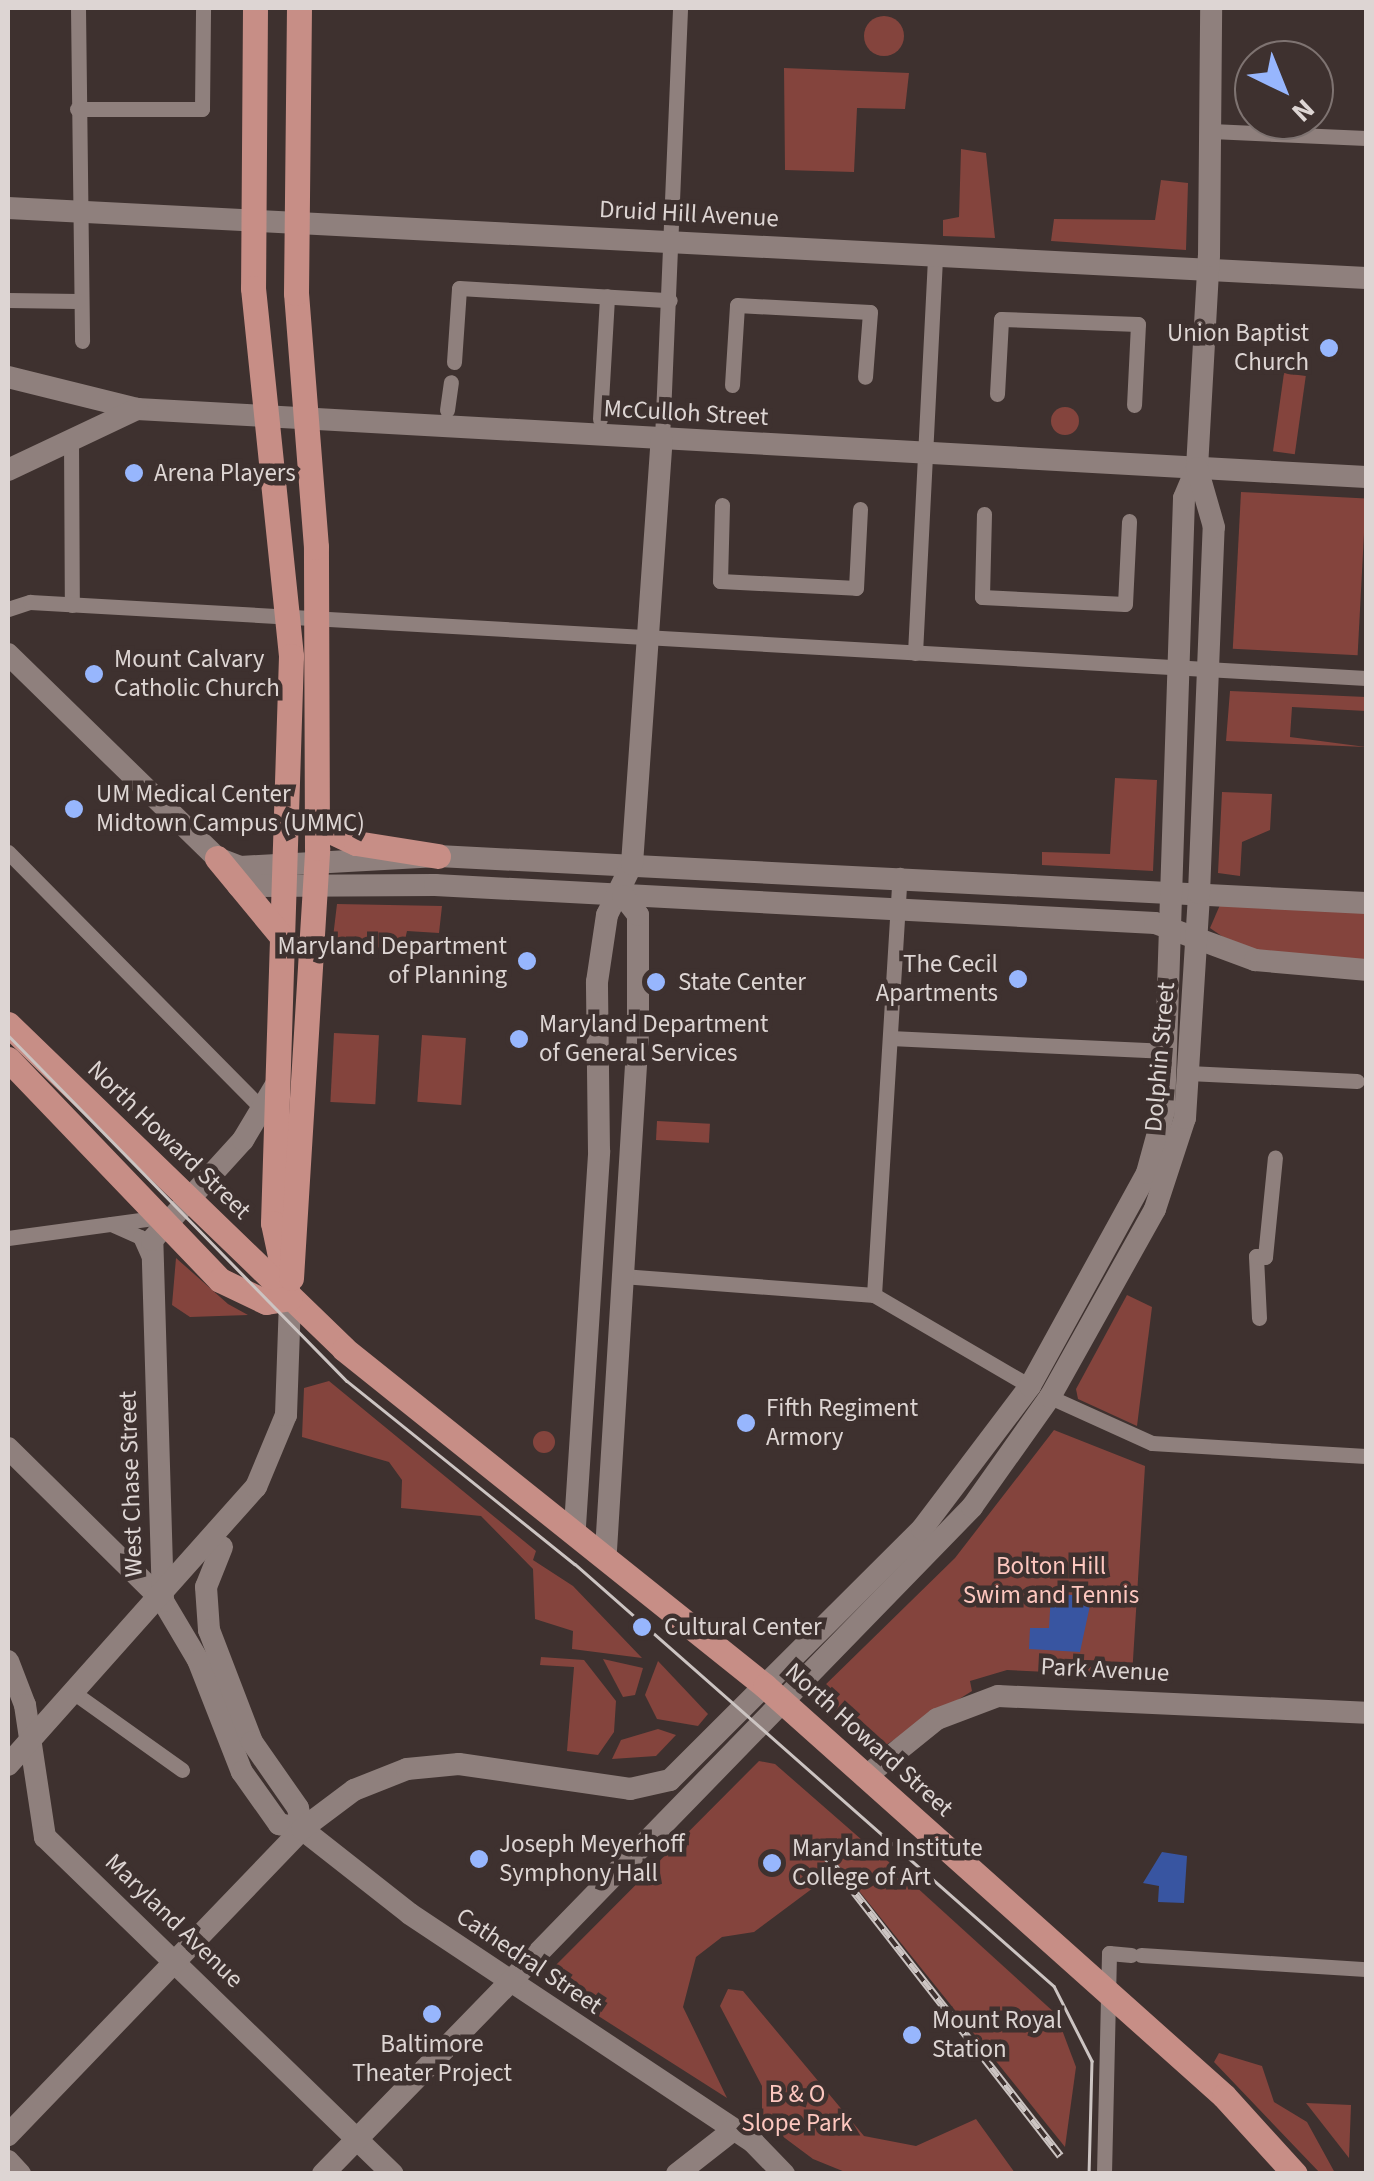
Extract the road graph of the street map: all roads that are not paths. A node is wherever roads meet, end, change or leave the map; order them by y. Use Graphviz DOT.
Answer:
graph roads {
  1 [pos="78,8"];
  2 [pos="204,8"];
  3 [pos="255,8"];
  4 [pos="298,8"];
  5 [pos="680,8"];
  6 [pos="1211,8"];
  7 [pos="78,109"];
  8 [pos="1210,131"];
  9 [pos="1366,138"];
  10 [pos="8,208"];
  11 [pos="78,208"];
  12 [pos="253,217"];
  13 [pos="297,219"];
  14 [pos="675,241"];
  15 [pos="935,254"];
  16 [pos="1207,270"];
  17 [pos="1366,278"];
  18 [pos="608,296"];
  19 [pos="8,300"];
  20 [pos="670,300"];
  21 [pos="78,301"];
  22 [pos="82,342"];
  23 [pos="454,362"];
  24 [pos="8,377"];
  25 [pos="866,378"];
  26 [pos="451,382"];
  27 [pos="732,385"];
  28 [pos="997,394"];
  29 [pos="1134,404"];
  30 [pos="137,408"];
  31 [pos="448,410"];
  32 [pos="264,418"];
  33 [pos="304,420"];
  34 [pos="600,420"];
  35 [pos="71,439"];
  36 [pos="662,439"];
  37 [pos="924,453"];
  38 [pos="1196,468"];
  39 [pos="8,470"];
  40 [pos="1366,477"];
  41 [pos="722,505"];
  42 [pos="860,510"];
  43 [pos="984,514"];
  44 [pos="1130,521"];
  45 [pos="72,605"];
  46 [pos="8,609"];
  47 [pos="288,617"];
  48 [pos="318,619"];
  49 [pos="652,638"];
  50 [pos="915,653"];
  51 [pos="8,654"];
  52 [pos="1182,668"];
  53 [pos="1208,669"];
  54 [pos="1366,678"];
  55 [pos="317,825"];
  56 [pos="8,852"];
  57 [pos="438,856"];
  58 [pos="217,858"];
  59 [pos="632,864"];
  60 [pos="900,875"];
  61 [pos="290,878"];
  62 [pos="316,878"];
  63 [pos="238,886"];
  64 [pos="1175,890"];
  65 [pos="1200,892"];
  66 [pos="624,896"];
  67 [pos="1366,903"];
  68 [pos="898,910"];
  69 [pos="1173,930"];
  70 [pos="1196,941"];
  71 [pos="288,944"];
  72 [pos="1366,970"];
  73 [pos="8,1024"];
  74 [pos="890,1038"];
  75 [pos="1168,1051"];
  76 [pos="8,1059"];
  77 [pos="1188,1073"];
  78 [pos="1357,1081"];
  79 [pos="271,1118"];
  80 [pos="1275,1157"];
  81 [pos="175,1208"];
  82 [pos="107,1223"];
  83 [pos="8,1238"];
  84 [pos="144,1248"];
  85 [pos="622,1276"];
  86 [pos="874,1294"];
  87 [pos="290,1298"];
  88 [pos="1259,1318"];
  89 [pos="1040,1392"];
  90 [pos="8,1448"];
  91 [pos="1366,1456"];
  92 [pos="234,1521"];
  93 [pos="576,1526"];
  94 [pos="606,1550"];
  95 [pos="163,1602"];
  96 [pos="8,1661"];
  97 [pos="765,1686"];
  98 [pos="77,1695"];
  99 [pos="786,1705"];
  100 [pos="1366,1713"];
  101 [pos="29,1743"];
  102 [pos="8,1765"];
  103 [pos="182,1770"];
  104 [pos="865,1777"];
  105 [pos="302,1829"];
  106 [pos="177,1962"];
  107 [pos="1366,1970"];
  108 [pos="513,1984"];
  109 [pos="1109,1994"];
  110 [pos="732,2131"];
  111 [pos="8,2136"];
  112 [pos="357,2138"];
  113 [pos="8,2161"];
  114 [pos="20,2174"];
  115 [pos="323,2174"];
  116 [pos="393,2174"];
  117 [pos="677,2174"];
  118 [pos="762,2174"];
  119 [pos="784,2174"];
  120 [pos="1104,2174"];
  121 [pos="1295,2174"];
  1 -- 7 [label="street"];
  2 -- 7 [label="street"];
  3 -- 12 [label="main road"];
  4 -- 13 [label="main road"];
  5 -- 14 [label="street"];
  6 -- 8 [label="main road, Dolphin Street"];
  7 -- 11 [label="street"];
  8 -- 9 [label="street"];
  8 -- 16 [label="main road, Dolphin Street"];
  10 -- 11 [label="main road, Druid Hill Avenue"];
  11 -- 12 [label="main road, Druid Hill Avenue"];
  11 -- 21 [label="street"];
  12 -- 13 [label="main road, Druid Hill Avenue"];
  12 -- 32 [label="main road"];
  13 -- 14 [label="main road, Druid Hill Avenue"];
  13 -- 33 [label="main road"];
  14 -- 15 [label="main road, Druid Hill Avenue"];
  14 -- 20 [label="street"];
  15 -- 16 [label="main road, Druid Hill Avenue"];
  15 -- 37 [label="street"];
  16 -- 17 [label="main road, Druid Hill Avenue"];
  16 -- 38 [label="main road, Dolphin Street"];
  18 -- 20 [label="street"];
  18 -- 23 [label="street"];
  18 -- 34 [label="street"];
  19 -- 21 [label="street"];
  20 -- 36 [label="street"];
  21 -- 22 [label="street"];
  24 -- 30 [label="main road, McCulloh Street"];
  25 -- 27 [label="street"];
  26 -- 31 [label="street"];
  28 -- 29 [label="street"];
  30 -- 32 [label="main road, McCulloh Street"];
  30 -- 35 [label="main road"];
  32 -- 33 [label="main road, McCulloh Street"];
  32 -- 47 [label="main road"];
  33 -- 36 [label="main road, McCulloh Street"];
  33 -- 48 [label="main road"];
  35 -- 39 [label="main road"];
  35 -- 45 [label="street"];
  36 -- 37 [label="main road, McCulloh Street"];
  36 -- 49 [label="main road"];
  37 -- 38 [label="main road, McCulloh Street"];
  37 -- 50 [label="street"];
  38 -- 40 [label="main road, McCulloh Street"];
  38 -- 52 [label="main road, Dolphin Street"];
  38 -- 53 [label="main road, Dolphin Street"];
  41 -- 42 [label="street"];
  43 -- 44 [label="street"];
  45 -- 46 [label="street"];
  45 -- 47 [label="street"];
  47 -- 48 [label="street"];
  47 -- 61 [label="main road"];
  48 -- 49 [label="street"];
  48 -- 55 [label="main road"];
  49 -- 50 [label="street"];
  49 -- 59 [label="main road"];
  50 -- 52 [label="street"];
  51 -- 58 [label="main road"];
  52 -- 53 [label="street"];
  52 -- 64 [label="main road, Dolphin Street"];
  53 -- 54 [label="street"];
  53 -- 65 [label="main road, Dolphin Street"];
  55 -- 57 [label="main road"];
  55 -- 62 [label="main road"];
  56 -- 79 [label="street"];
  57 -- 59 [label="main road"];
  57 -- 62 [label="main road"];
  58 -- 61 [label="main road"];
  58 -- 63 [label="main road"];
  59 -- 60 [label="main road"];
  59 -- 66 [label="main road"];
  60 -- 64 [label="main road"];
  60 -- 68 [label="street"];
  61 -- 62 [label="main road"];
  61 -- 63 [label="main road"];
  61 -- 71 [label="main road"];
  62 -- 66 [label="main road"];
  62 -- 87 [label="main road"];
  63 -- 71 [label="main road"];
  64 -- 65 [label="main road"];
  64 -- 69 [label="main road, Dolphin Street"];
  65 -- 67 [label="main road"];
  65 -- 70 [label="main road, Dolphin Street"];
  66 -- 68 [label="main road"];
  66 -- 85 [label="main road"];
  66 -- 93 [label="main road"];
  68 -- 69 [label="main road"];
  68 -- 74 [label="street"];
  69 -- 70 [label="main road"];
  69 -- 75 [label="main road, Dolphin Street"];
  70 -- 72 [label="main road"];
  70 -- 77 [label="main road, Dolphin Street"];
  71 -- 79 [label="main road"];
  73 -- 81 [label="main road, North Howard Street"];
  74 -- 75 [label="street"];
  74 -- 86 [label="street"];
  75 -- 89 [label="main road, Dolphin Street"];
  76 -- 81 [label="main road, North Howard Street"];
  77 -- 78 [label="street"];
  77 -- 89 [label="main road, Dolphin Street"];
  79 -- 81 [label="main road"];
  79 -- 87 [label="main road"];
  80 -- 88 [label="street"];
  81 -- 82 [label="street"];
  81 -- 84 [label="main road, West Chase Street"];
  81 -- 87 [label="main road, North Howard Street"];
  81 -- 87 [label="main road, North Howard Street"];
  82 -- 83 [label="street"];
  82 -- 84 [label="street"];
  84 -- 95 [label="main road, West Chase Street"];
  85 -- 86 [label="street"];
  85 -- 94 [label="main road"];
  86 -- 89 [label="street"];
  87 -- 92 [label="main road"];
  87 -- 93 [label="main road, North Howard Street"];
  89 -- 91 [label="street"];
  89 -- 97 [label="main road, Dolphin Street"];
  89 -- 99 [label="main road, Dolphin Street"];
  90 -- 95 [label="main road"];
  92 -- 95 [label="main road"];
  92 -- 105 [label="main road"];
  93 -- 94 [label="main road, North Howard Street"];
  94 -- 97 [label="main road, North Howard Street"];
  95 -- 98 [label="main road, West Chase Street"];
  95 -- 105 [label="main road, Cathedral Street"];
  96 -- 101 [label="main road, Maryland Avenue"];
  97 -- 99 [label="main road, North Howard Street"];
  97 -- 105 [label="main road"];
  98 -- 101 [label="main road, West Chase Street"];
  98 -- 103 [label="street"];
  99 -- 104 [label="main road, North Howard Street"];
  99 -- 108 [label="main road, Dolphin Street"];
  100 -- 104 [label="main road, Park Avenue"];
  101 -- 102 [label="main road, West Chase Street"];
  101 -- 106 [label="main road, Maryland Avenue"];
  104 -- 109 [label="main road, North Howard Street"];
  105 -- 106 [label="main road"];
  105 -- 108 [label="main road, Cathedral Street"];
  106 -- 111 [label="main road"];
  106 -- 112 [label="main road, Maryland Avenue"];
  107 -- 109 [label="street"];
  108 -- 110 [label="main road, Cathedral Street"];
  108 -- 112 [label="main road, Dolphin Street"];
  109 -- 120 [label="street"];
  109 -- 121 [label="main road, North Howard Street"];
  110 -- 117 [label="main road"];
  110 -- 118 [label="main road, Cathedral Street"];
  110 -- 119 [label="main road, Cathedral Street"];
  112 -- 115 [label="main road, Dolphin Street"];
  112 -- 116 [label="main road, Maryland Avenue"];
  113 -- 114 [label="main road"];
}
